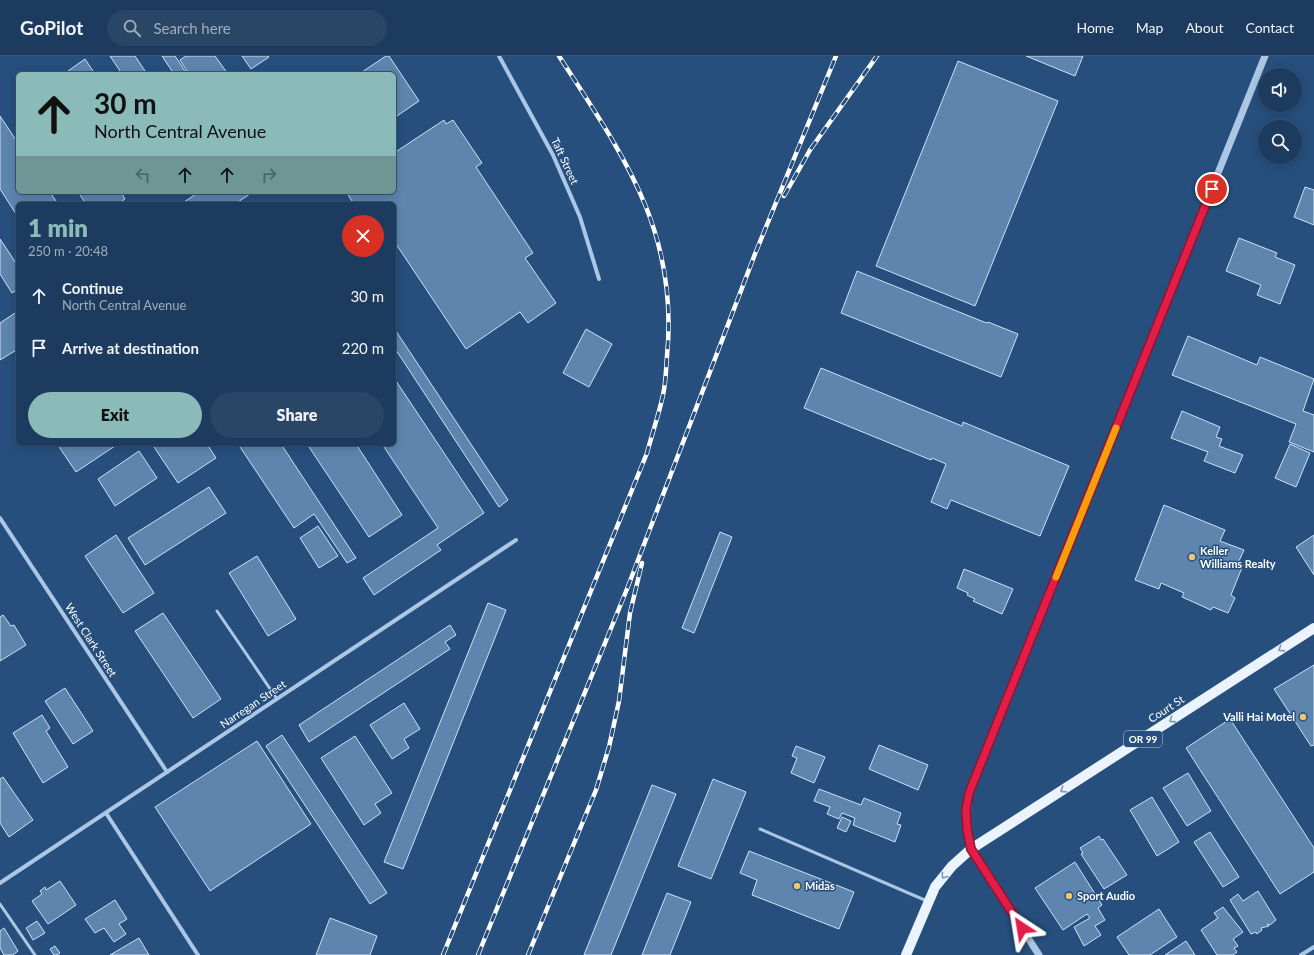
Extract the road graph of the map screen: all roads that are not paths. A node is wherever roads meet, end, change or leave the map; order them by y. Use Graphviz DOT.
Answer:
graph roads {
  1 [pos="499,56"];
  2 [pos="1265,56"];
  3 [pos="599,279"];
  4 [pos="0,518"];
  5 [pos="516,540"];
  6 [pos="217,611"];
  7 [pos="1314,628"];
  8 [pos="277,699"];
  9 [pos="167,772"];
  10 [pos="106,813"];
  11 [pos="760,829"];
  12 [pos="971,849"];
  13 [pos="0,883"];
  14 [pos="928,902"];
  15 [pos="0,904"];
  16 [pos="1313,948"];
  17 [pos="35,955"];
  18 [pos="198,955"];
  19 [pos="906,955"];
  20 [pos="1039,955"];
  21 [pos="1301,955"];
  1 -- 3 [label="street, Taft Street"];
  2 -- 12 [label="street"];
  4 -- 9 [label="street, West Clark Street"];
  5 -- 8 [label="street, Narregan Street"];
  6 -- 8 [label="lane"];
  7 -- 12 [label="main road, Court St / OR 99, one-way"];
  8 -- 9 [label="street, Narregan Street"];
  9 -- 10 [label="street, Narregan Street"];
  10 -- 13 [label="street, Narregan Street"];
  10 -- 18 [label="street"];
  11 -- 14 [label="lane"];
  12 -- 14 [label="main road, OR 99, one-way"];
  12 -- 20 [label="street"];
  14 -- 19 [label="main road, OR 99"];
  15 -- 17 [label="lane"];
  16 -- 21 [label="street"];
}
